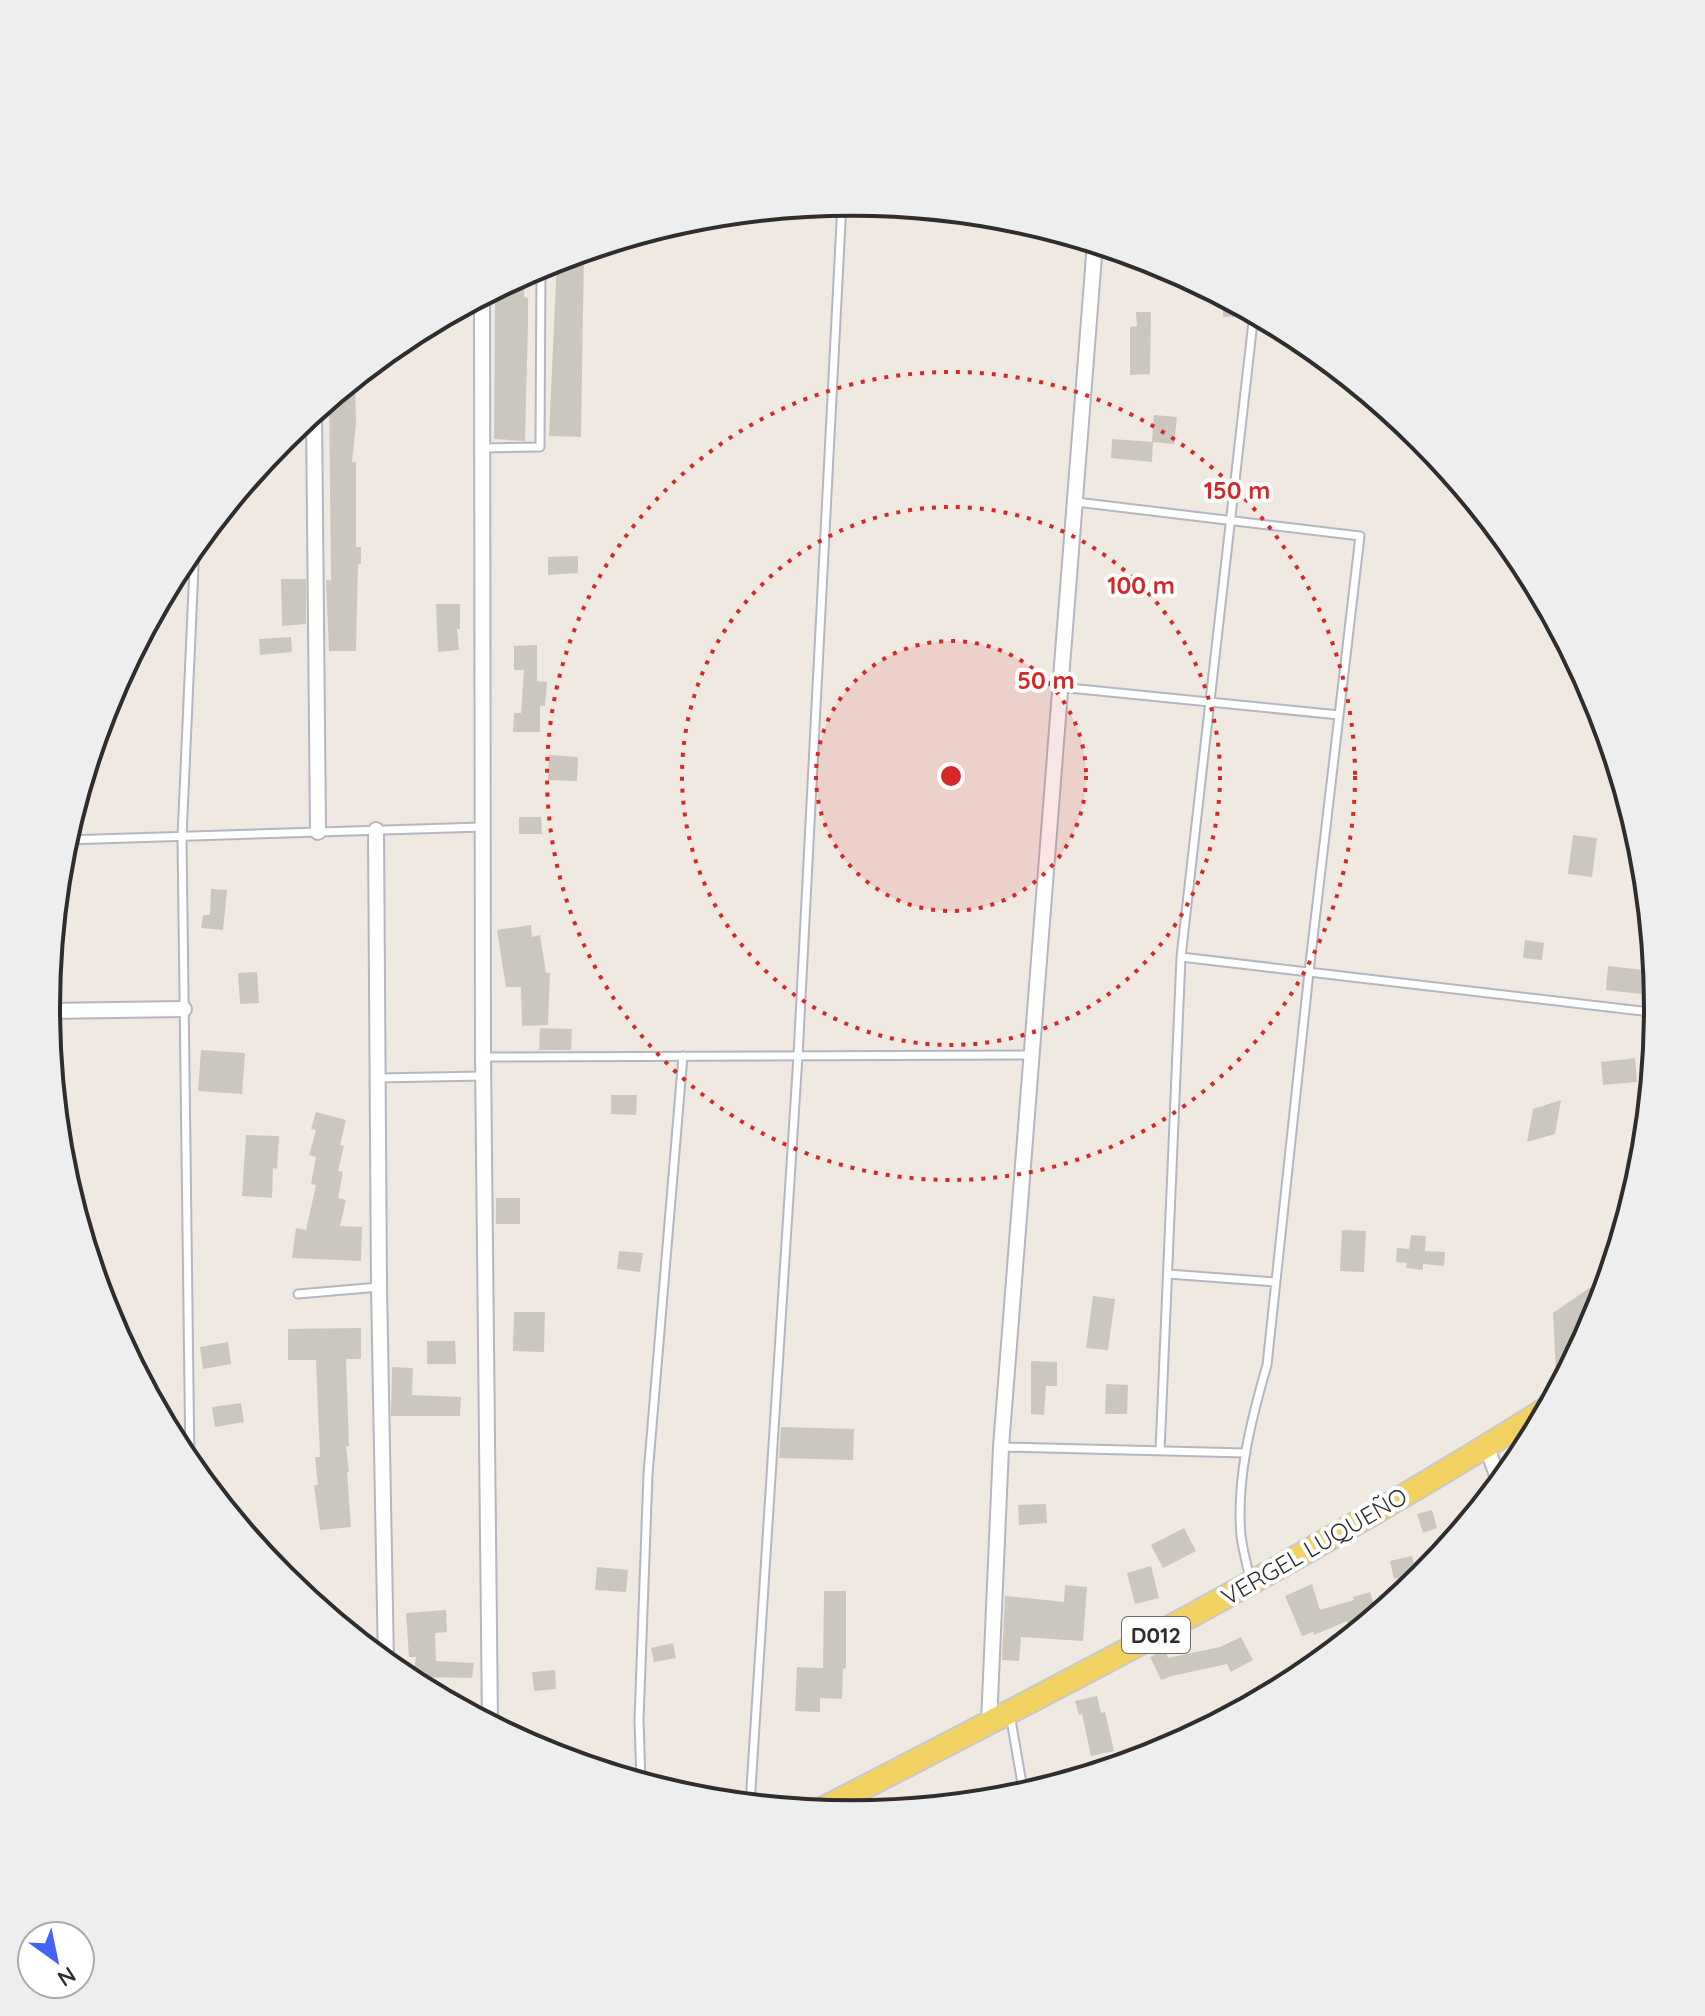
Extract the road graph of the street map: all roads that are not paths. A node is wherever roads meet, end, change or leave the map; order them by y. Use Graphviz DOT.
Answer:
graph roads {
  1 [pos="841,216"];
  2 [pos="1094,254"];
  3 [pos="541,280"];
  4 [pos="482,308"];
  5 [pos="1253,324"];
  6 [pos="314,427"];
  7 [pos="483,448"];
  8 [pos="1076,502"];
  9 [pos="1231,520"];
  10 [pos="194,568"];
  11 [pos="1059,687"];
  12 [pos="1210,703"];
  13 [pos="1339,715"];
  14 [pos="484,827"];
  15 [pos="376,830"];
  16 [pos="318,832"];
  17 [pos="182,837"];
  18 [pos="78,840"];
  19 [pos="1181,957"];
  20 [pos="1309,972"];
  21 [pos="184,1009"];
  22 [pos="60,1011"];
  23 [pos="1645,1011"];
  24 [pos="1030,1055"];
  25 [pos="683,1056"];
  26 [pos="798,1056"];
  27 [pos="483,1057"];
  28 [pos="483,1076"];
  29 [pos="378,1078"];
  30 [pos="1168,1274"];
  31 [pos="1275,1282"];
  32 [pos="379,1287"];
  33 [pos="298,1294"];
  34 [pos="1529,1420"];
  35 [pos="190,1441"];
  36 [pos="1001,1447"];
  37 [pos="1487,1447"];
  38 [pos="1160,1451"];
  39 [pos="1246,1453"];
  40 [pos="1495,1470"];
  41 [pos="1251,1581"];
  42 [pos="386,1648"];
  43 [pos="490,1712"];
  44 [pos="1010,1712"];
  45 [pos="989,1723"];
  46 [pos="641,1771"];
  47 [pos="1022,1782"];
  48 [pos="751,1794"];
  49 [pos="840,1800"];
  1 -- 26 [label="lane"];
  2 -- 8 [label="street"];
  3 -- 7 [label="lane"];
  4 -- 7 [label="street"];
  5 -- 9 [label="lane"];
  6 -- 16 [label="street"];
  7 -- 14 [label="street"];
  8 -- 9 [label="lane"];
  8 -- 11 [label="street"];
  9 -- 12 [label="lane"];
  9 -- 13 [label="lane"];
  10 -- 17 [label="lane"];
  11 -- 12 [label="lane"];
  11 -- 24 [label="street"];
  12 -- 13 [label="lane"];
  12 -- 19 [label="lane"];
  13 -- 20 [label="lane"];
  14 -- 15 [label="lane"];
  14 -- 27 [label="street"];
  15 -- 16 [label="lane"];
  15 -- 29 [label="street"];
  16 -- 17 [label="lane"];
  17 -- 18 [label="lane"];
  17 -- 21 [label="lane"];
  19 -- 20 [label="lane"];
  19 -- 30 [label="lane"];
  20 -- 23 [label="lane"];
  20 -- 31 [label="lane"];
  21 -- 22 [label="street"];
  21 -- 35 [label="lane"];
  24 -- 26 [label="lane"];
  24 -- 36 [label="street"];
  25 -- 26 [label="lane"];
  25 -- 27 [label="lane"];
  25 -- 46 [label="lane"];
  26 -- 48 [label="lane"];
  27 -- 28 [label="street"];
  28 -- 29 [label="lane"];
  28 -- 43 [label="street"];
  29 -- 32 [label="street"];
  30 -- 31 [label="lane"];
  30 -- 38 [label="lane"];
  31 -- 39 [label="lane"];
  32 -- 33 [label="lane"];
  32 -- 42 [label="street"];
  34 -- 37 [label="main road, VERGEL LUQUEÑO / D012"];
  36 -- 38 [label="lane"];
  36 -- 45 [label="street"];
  37 -- 40 [label="street"];
  37 -- 41 [label="main road, VERGEL LUQUEÑO / D012"];
  38 -- 39 [label="lane"];
  39 -- 41 [label="lane"];
  41 -- 44 [label="main road, VERGEL LUQUEÑO / D012"];
  44 -- 45 [label="main road, VERGEL LUQUEÑO / D012"];
  44 -- 47 [label="lane"];
  45 -- 49 [label="main road, VERGEL LUQUEÑO / D012"];
}
